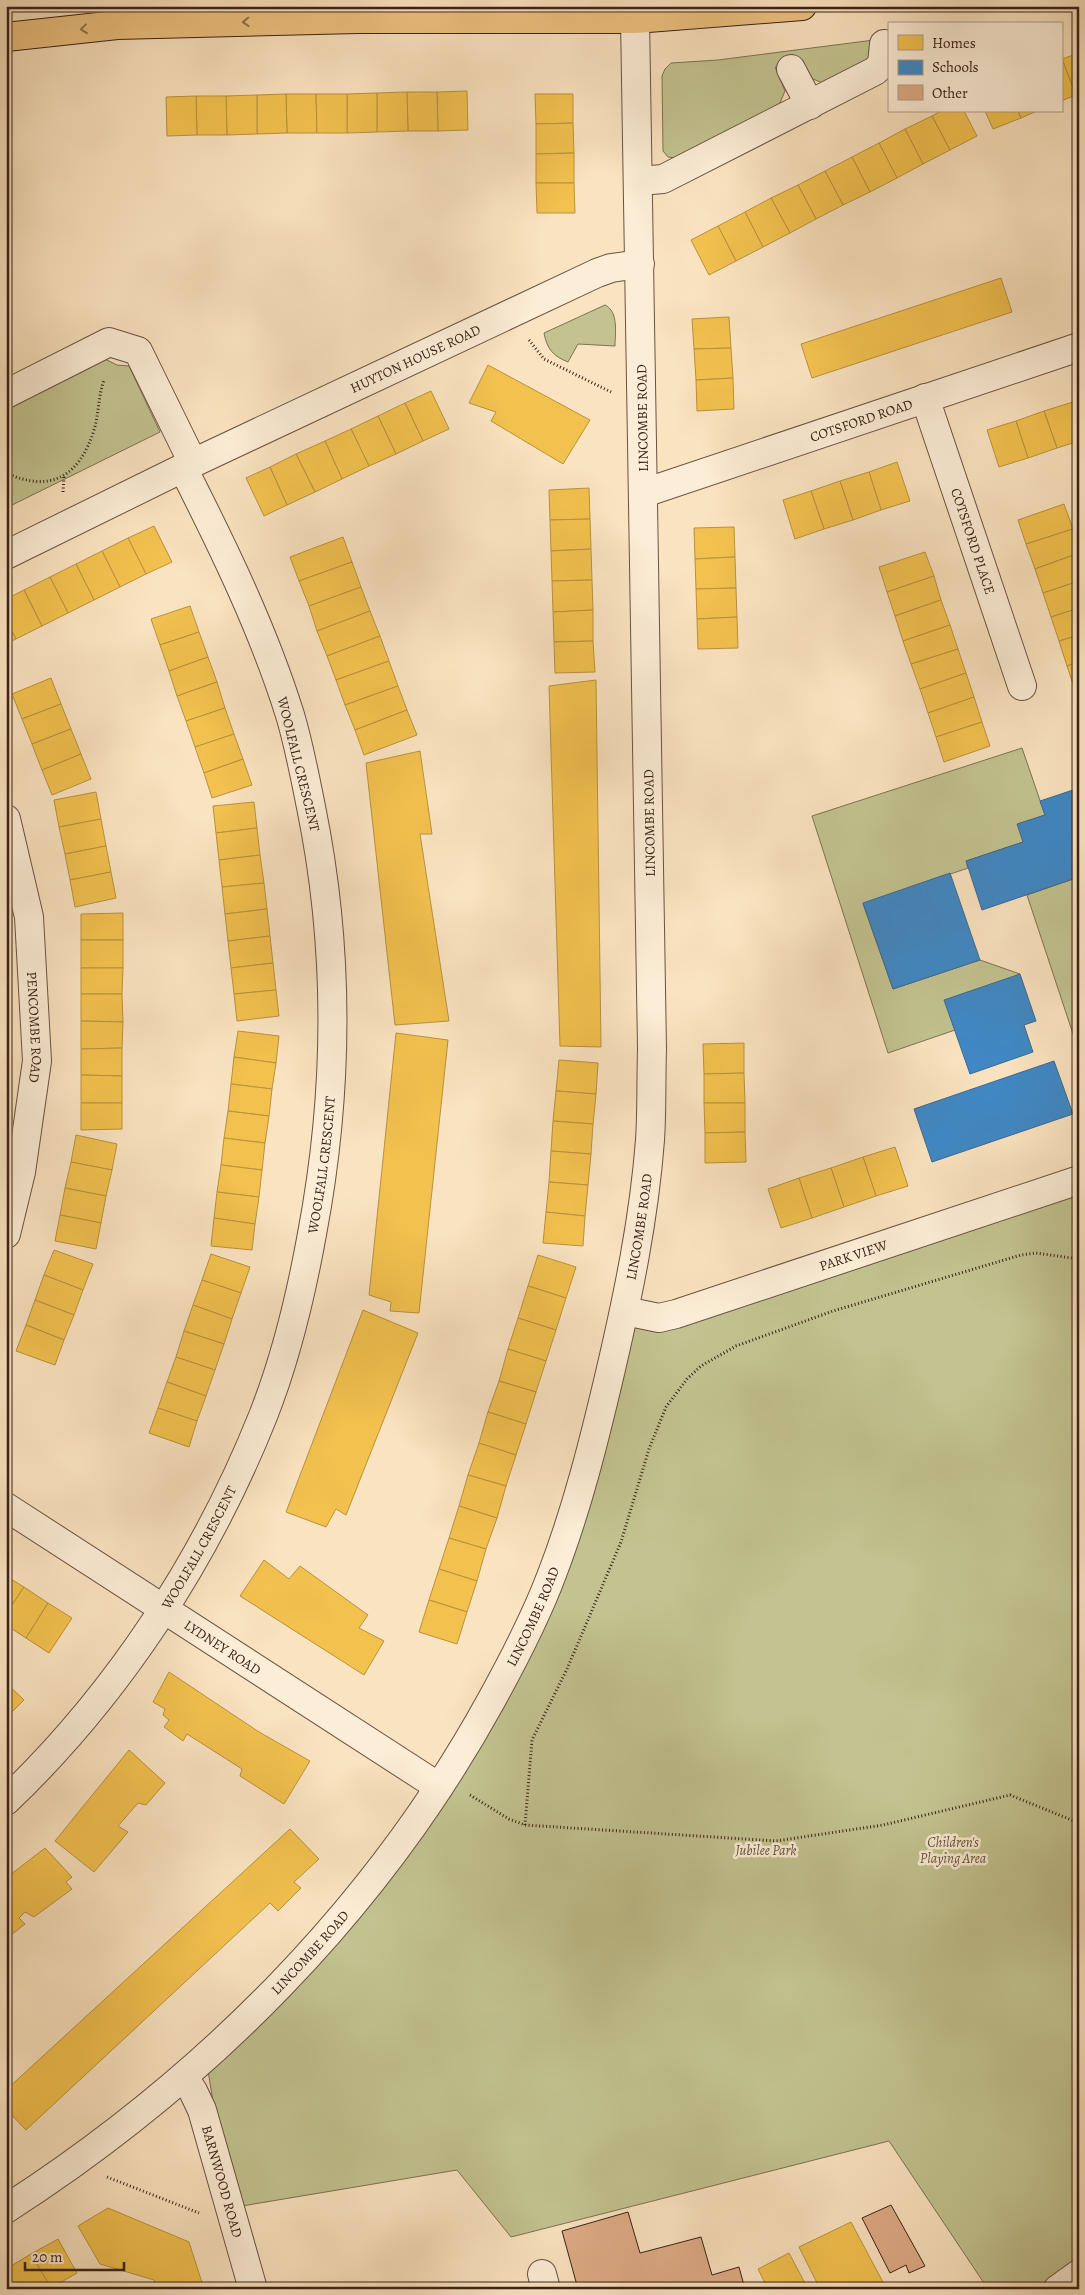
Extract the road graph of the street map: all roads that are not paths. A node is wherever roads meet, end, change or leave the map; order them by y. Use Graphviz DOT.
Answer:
graph roads {
  1 [pos="802,6"];
  2 [pos="635,19"];
  3 [pos="6,38"];
  4 [pos="884,44"];
  5 [pos="791,69"];
  6 [pos="810,105"];
  7 [pos="640,181"];
  8 [pos="640,264"];
  9 [pos="1079,347"];
  10 [pos="6,394"];
  11 [pos="925,398"];
  12 [pos="188,466"];
  13 [pos="644,493"];
  14 [pos="6,555"];
  15 [pos="1022,686"];
  16 [pos="6,819"];
  17 [pos="1079,1180"];
  18 [pos="6,1234"];
  19 [pos="625,1311"];
  20 [pos="6,1507"];
  21 [pos="163,1608"];
  22 [pos="441,1783"];
  23 [pos="6,1801"];
  24 [pos="184,2078"];
  25 [pos="6,2209"];
  26 [pos="1079,2274"];
  27 [pos="253,2289"];
  28 [pos="1058,2289"];
  1 -- 2 [label="highway"];
  2 -- 3 [label="highway, one-way"];
  2 -- 7 [label="street, LINCOMBE ROAD"];
  4 -- 6 [label="street"];
  5 -- 6 [label="street"];
  6 -- 7 [label="street"];
  7 -- 8 [label="street, LINCOMBE ROAD"];
  8 -- 12 [label="street, HUYTON HOUSE ROAD"];
  8 -- 13 [label="street, LINCOMBE ROAD"];
  9 -- 11 [label="street, COTSFORD ROAD"];
  10 -- 12 [label="street"];
  11 -- 13 [label="street, COTSFORD ROAD"];
  11 -- 15 [label="street, COTSFORD PLACE"];
  12 -- 14 [label="street, HUYTON HOUSE ROAD"];
  12 -- 21 [label="street, WOOLFALL CRESCENT"];
  13 -- 19 [label="street, LINCOMBE ROAD"];
  16 -- 18 [label="street, PENCOMBE ROAD"];
  17 -- 19 [label="street, PARK VIEW"];
  19 -- 22 [label="street, LINCOMBE ROAD"];
  20 -- 21 [label="street, LYDNEY ROAD"];
  21 -- 22 [label="street, LYDNEY ROAD"];
  21 -- 23 [label="street, WOOLFALL CRESCENT"];
  22 -- 24 [label="street, LINCOMBE ROAD"];
  24 -- 25 [label="street, LINCOMBE ROAD"];
  24 -- 27 [label="street, BARNWOOD ROAD"];
  26 -- 28 [label="street"];
}
